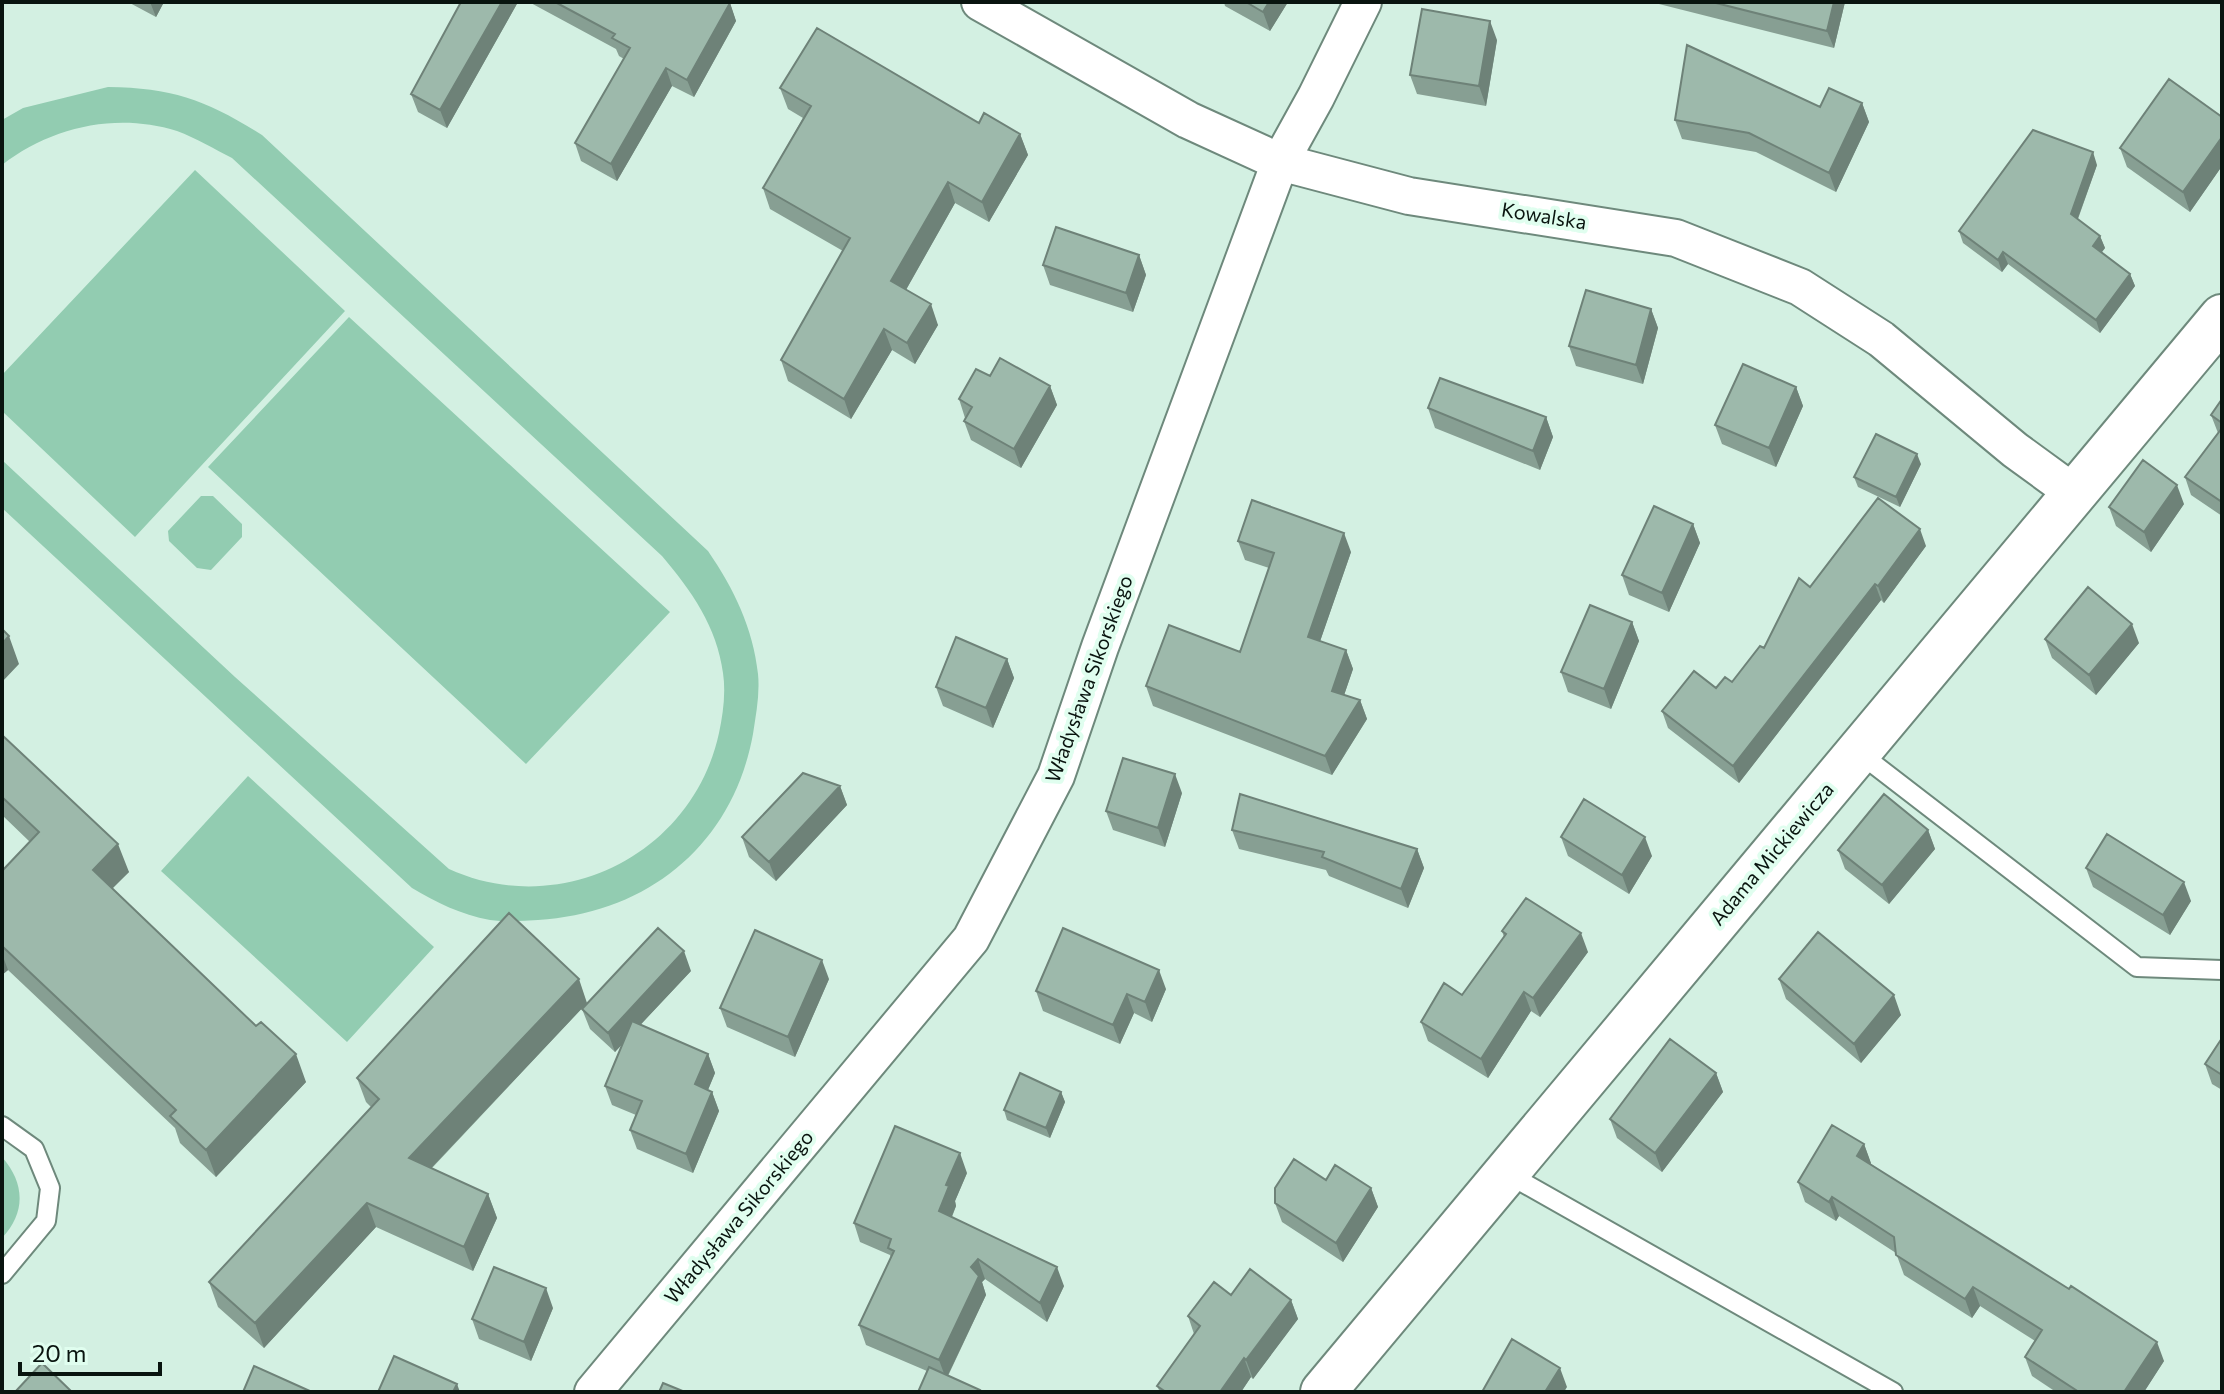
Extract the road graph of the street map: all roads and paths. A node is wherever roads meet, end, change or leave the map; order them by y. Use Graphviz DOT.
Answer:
graph roads {
  1 [pos="980,2"];
  2 [pos="1363,2"];
  3 [pos="1280,162"];
  4 [pos="2222,317"];
  5 [pos="2074,493"];
  6 [pos="1858,752"];
  7 [pos="2222,970"];
  8 [pos="2,1126"];
  9 [pos="1506,1173"];
  10 [pos="2,1274"];
  11 [pos="593,1392"];
  12 [pos="1323,1392"];
  13 [pos="1893,1392"];
  1 -- 3 [label="street, Kowalska"];
  2 -- 3 [label="street, Władysława Sikorskiego"];
  3 -- 5 [label="street, Kowalska"];
  3 -- 11 [label="street, Władysława Sikorskiego"];
  4 -- 5 [label="main road, Adama Mickiewicza"];
  5 -- 6 [label="main road, Adama Mickiewicza"];
  6 -- 7 [label="lane"];
  6 -- 9 [label="main road, Adama Mickiewicza"];
  8 -- 10 [label="lane"];
  9 -- 12 [label="main road, Adama Mickiewicza"];
  9 -- 13 [label="lane"];
}
